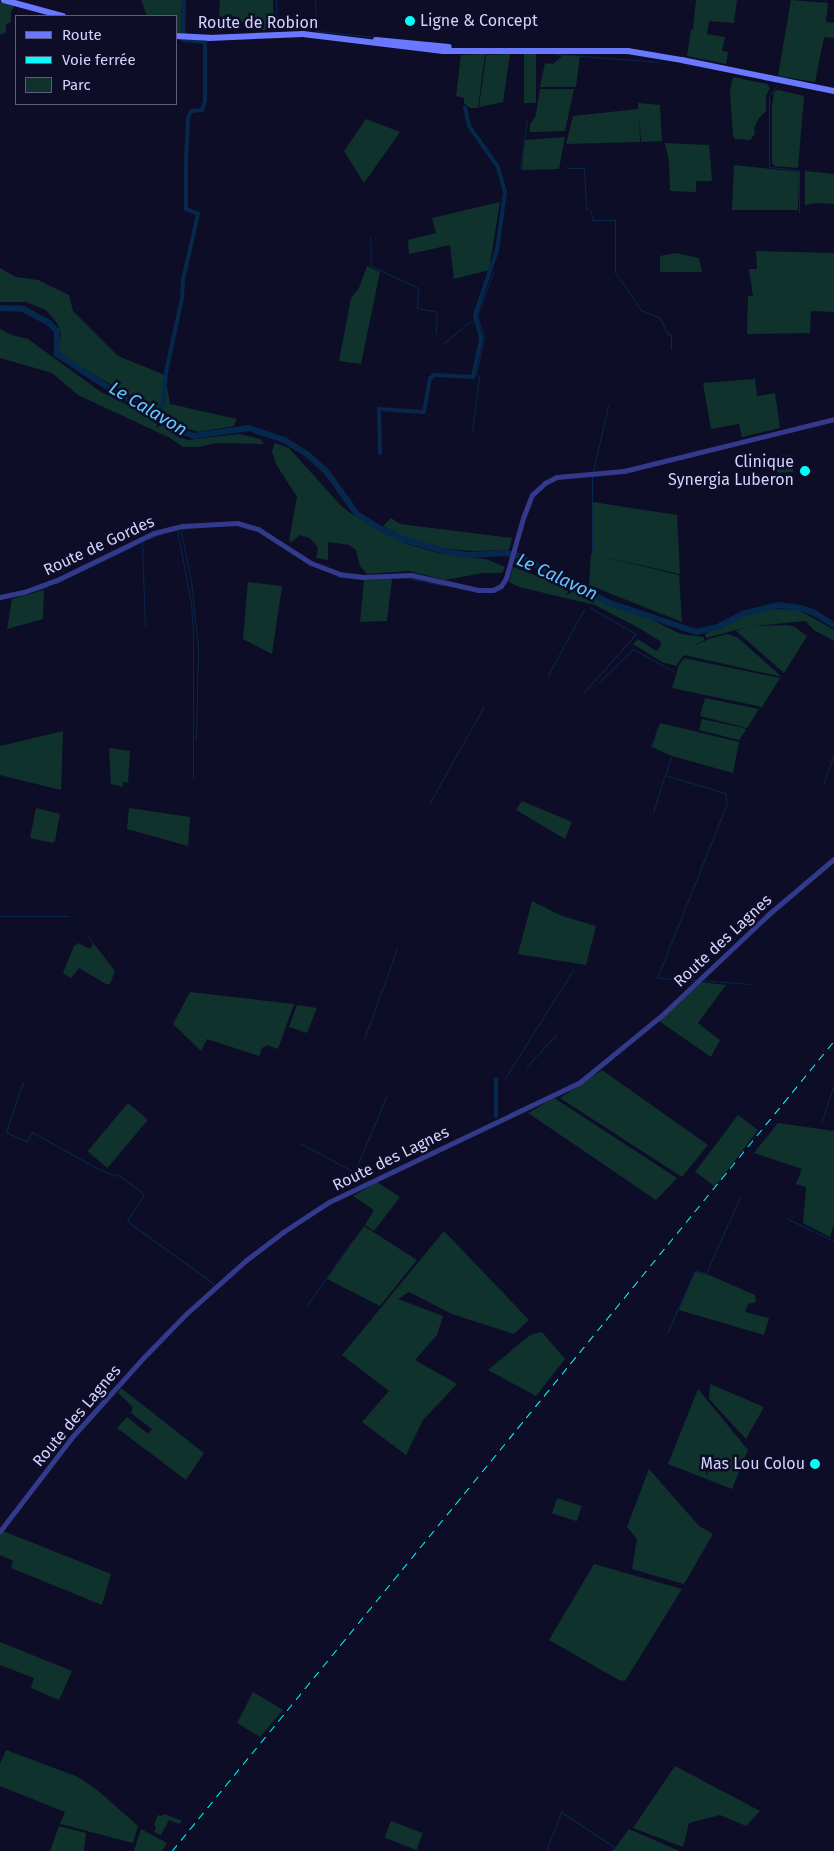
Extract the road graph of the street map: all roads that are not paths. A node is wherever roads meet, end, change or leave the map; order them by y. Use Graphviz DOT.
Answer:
graph roads {
  1 [pos="4,0"];
  2 [pos="60,15"];
  3 [pos="178,36"];
  4 [pos="834,91"];
  5 [pos="834,419"];
  6 [pos="0,597"];
  7 [pos="834,859"];
  8 [pos="0,1531"];
  1 -- 2 [label="main road"];
  3 -- 4 [label="main road, Route de Robion"];
  5 -- 6 [label="street, Route de Gordes"];
  7 -- 8 [label="street, Route des Lagnes"];
}
